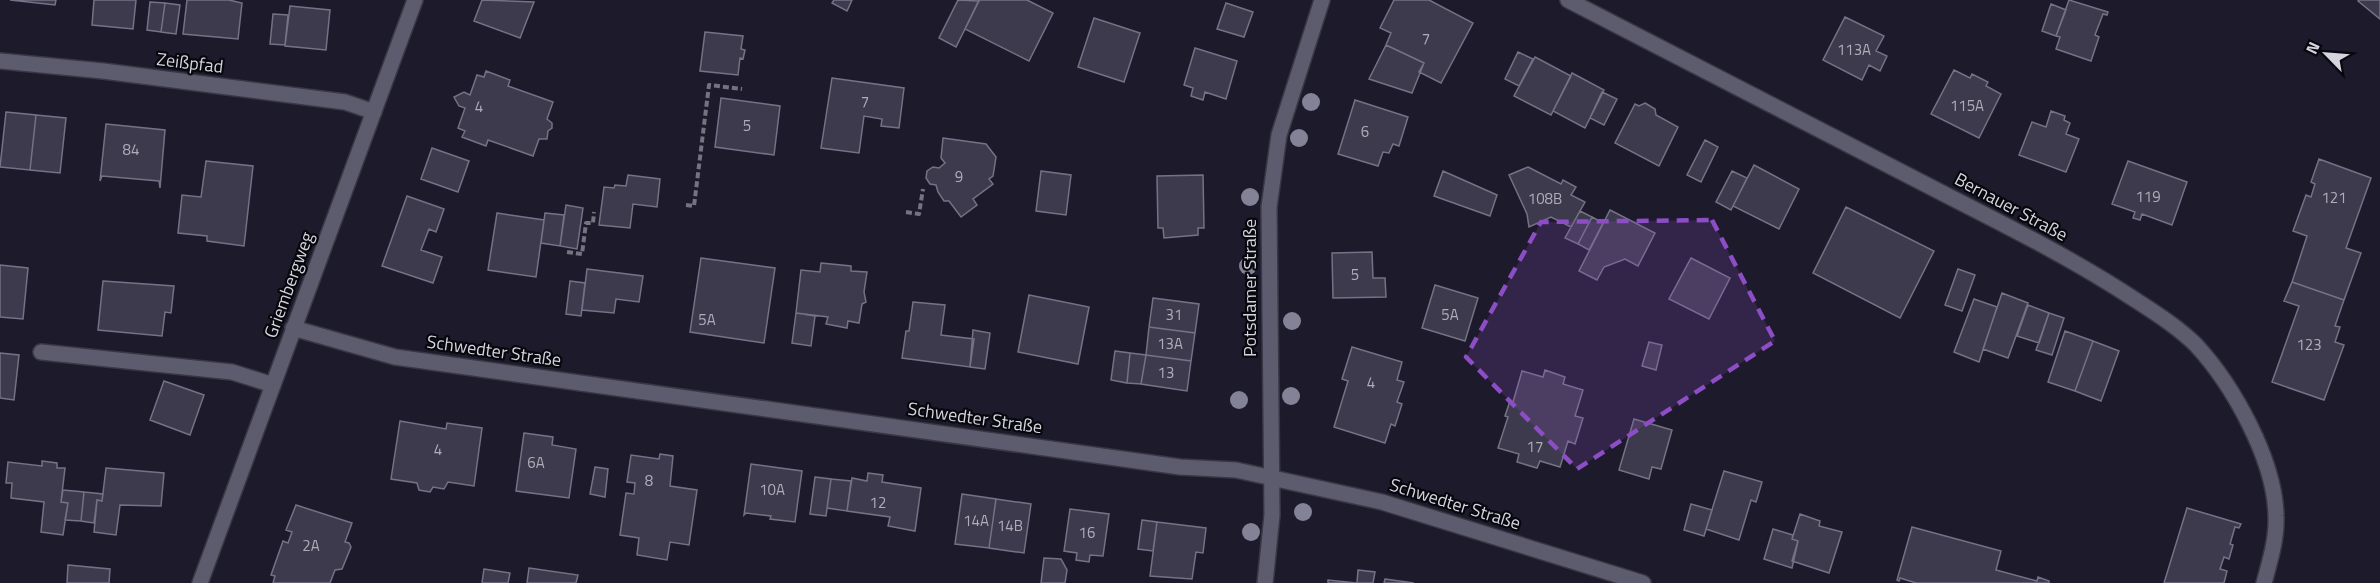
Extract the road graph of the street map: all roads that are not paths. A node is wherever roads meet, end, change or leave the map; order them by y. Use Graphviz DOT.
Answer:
graph roads {
  1 [pos="415,0"];
  2 [pos="1322,0"];
  3 [pos="1568,0"];
  4 [pos="0,61"];
  5 [pos="374,112"];
  6 [pos="293,328"];
  7 [pos="41,352"];
  8 [pos="273,385"];
  9 [pos="1271,477"];
  10 [pos="200,583"];
  11 [pos="1265,583"];
  12 [pos="1643,583"];
  13 [pos="2264,583"];
  1 -- 5 [label="street, Griembergweg"];
  2 -- 9 [label="street, Potsdamer Straße"];
  3 -- 13 [label="street, Bernauer Straße"];
  4 -- 5 [label="street, Zeißpfad"];
  5 -- 6 [label="street, Griembergweg"];
  6 -- 8 [label="street, Griembergweg"];
  6 -- 9 [label="street, Schwedter Straße"];
  7 -- 8 [label="street"];
  8 -- 10 [label="street, Griembergweg"];
  9 -- 11 [label="street, Potsdamer Straße"];
  9 -- 12 [label="street, Schwedter Straße"];
}
